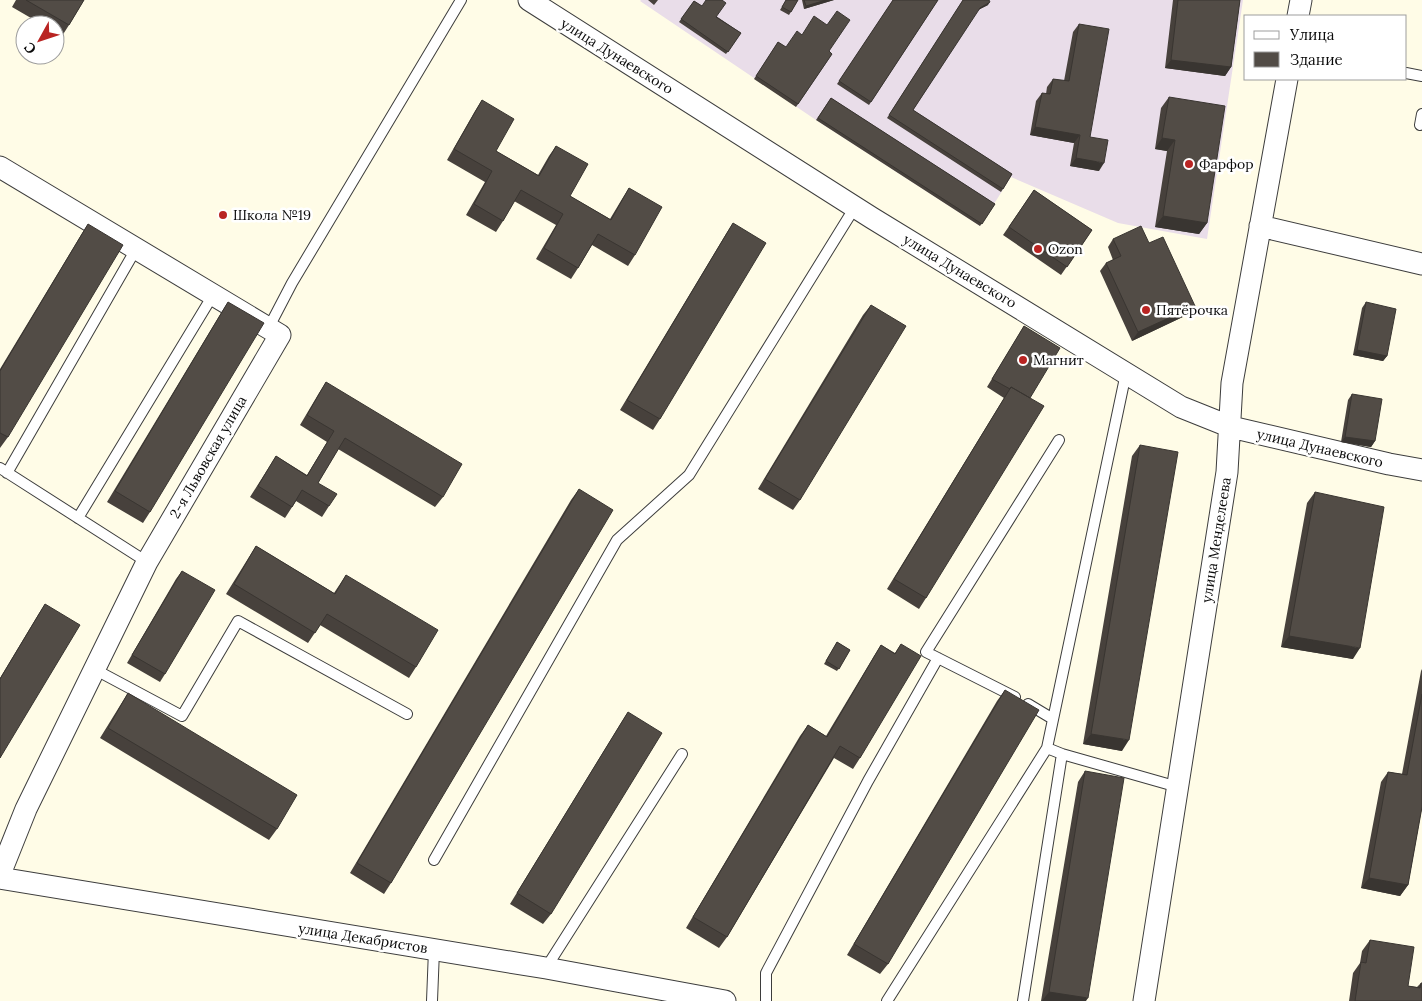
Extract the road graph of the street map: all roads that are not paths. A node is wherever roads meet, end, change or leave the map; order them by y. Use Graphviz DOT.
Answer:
graph roads {
  1 [pos="461,0"];
  2 [pos="529,0"];
  3 [pos="1301,0"];
  4 [pos="1298,15"];
  5 [pos="1407,72"];
  6 [pos="1422,76"];
  7 [pos="1287,80"];
  8 [pos="1422,114"];
  9 [pos="1420,126"];
  10 [pos="0,167"];
  11 [pos="855,207"];
  12 [pos="1260,226"];
  13 [pos="136,249"];
  14 [pos="1422,264"];
  15 [pos="213,295"];
  16 [pos="268,329"];
  17 [pos="1126,373"];
  18 [pos="1230,427"];
  19 [pos="1059,440"];
  20 [pos="3,470"];
  21 [pos="1422,470"];
  22 [pos="78,518"];
  23 [pos="147,562"];
  24 [pos="938,658"];
  25 [pos="94,669"];
  26 [pos="407,714"];
  27 [pos="1053,719"];
  28 [pos="1047,748"];
  29 [pos="682,754"];
  30 [pos="1062,754"];
  31 [pos="1178,787"];
  32 [pos="434,860"];
  33 [pos="0,876"];
  34 [pos="434,950"];
  35 [pos="546,968"];
  36 [pos="432,1001"];
  37 [pos="725,1001"];
  38 [pos="766,1001"];
  39 [pos="887,1001"];
  40 [pos="1023,1001"];
  41 [pos="1144,1001"];
  1 -- 16 [label="lane"];
  2 -- 11 [label="street, улица Дунаевского"];
  3 -- 4 [label="street"];
  5 -- 6 [label="lane"];
  7 -- 12 [label="street, улица Менделеева"];
  8 -- 9 [label="lane"];
  10 -- 13 [label="street"];
  11 -- 17 [label="street, улица Дунаевского"];
  11 -- 32 [label="lane"];
  12 -- 14 [label="street"];
  12 -- 18 [label="street, улица Менделеева"];
  13 -- 15 [label="street"];
  13 -- 20 [label="lane"];
  15 -- 16 [label="street"];
  15 -- 22 [label="lane"];
  16 -- 23 [label="street, 2-я Львовская улица"];
  17 -- 18 [label="street, улица Дунаевского"];
  17 -- 27 [label="lane"];
  18 -- 21 [label="street, улица Дунаевского"];
  18 -- 31 [label="street, улица Менделеева"];
  19 -- 24 [label="lane"];
  20 -- 22 [label="lane"];
  22 -- 23 [label="lane"];
  23 -- 25 [label="street, 2-я Львовская улица"];
  24 -- 27 [label="lane"];
  24 -- 38 [label="lane"];
  25 -- 26 [label="lane"];
  25 -- 33 [label="street, 2-я Львовская улица"];
  27 -- 28 [label="lane"];
  28 -- 30 [label="lane"];
  28 -- 39 [label="lane"];
  29 -- 35 [label="lane"];
  30 -- 31 [label="lane"];
  30 -- 40 [label="lane"];
  31 -- 41 [label="street, улица Менделеева"];
  33 -- 34 [label="street, улица Декабристов"];
  34 -- 35 [label="street, улица Декабристов"];
  34 -- 36 [label="lane"];
  35 -- 37 [label="street, улица Декабристов"];
}
